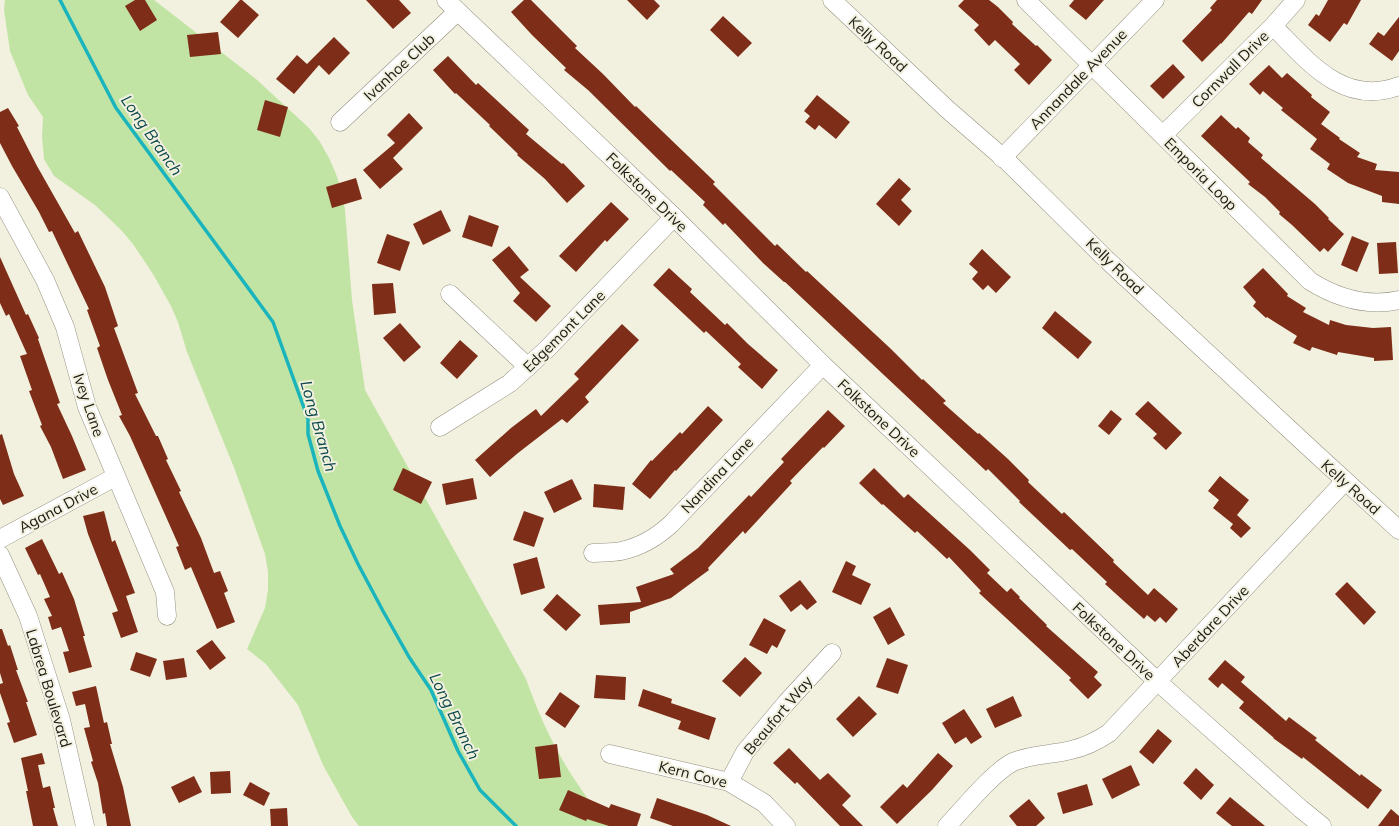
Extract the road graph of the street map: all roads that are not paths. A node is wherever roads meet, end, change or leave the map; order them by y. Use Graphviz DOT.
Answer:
graph roads {
  1 [pos="832,0"];
  2 [pos="1026,0"];
  3 [pos="1154,0"];
  4 [pos="1296,0"];
  5 [pos="452,6"];
  6 [pos="1273,26"];
  7 [pos="1092,65"];
  8 [pos="1399,86"];
  9 [pos="340,122"];
  10 [pos="1163,135"];
  11 [pos="1002,158"];
  12 [pos="0,197"];
  13 [pos="674,217"];
  14 [pos="450,294"];
  15 [pos="1399,300"];
  16 [pos="823,364"];
  17 [pos="528,367"];
  18 [pos="440,427"];
  19 [pos="116,477"];
  20 [pos="1345,481"];
  21 [pos="1399,530"];
  22 [pos="0,539"];
  23 [pos="593,553"];
  24 [pos="0,555"];
  25 [pos="167,616"];
  26 [pos="832,653"];
  27 [pos="1158,682"];
  28 [pos="610,754"];
  29 [pos="729,782"];
  30 [pos="85,826"];
  31 [pos="786,826"];
  32 [pos="947,826"];
  33 [pos="1322,826"];
  1 -- 11 [label="street, Kelly Road"];
  2 -- 7 [label="street, Emporia Loop"];
  3 -- 7 [label="street, Annandale Avenue"];
  4 -- 6 [label="street, Cornwall Drive"];
  5 -- 9 [label="street, Ivanhoe Club"];
  5 -- 13 [label="street, Folkstone Drive"];
  6 -- 8 [label="street"];
  6 -- 10 [label="street, Cornwall Drive"];
  7 -- 10 [label="street, Emporia Loop"];
  7 -- 11 [label="street, Annandale Avenue"];
  10 -- 15 [label="street, Emporia Loop"];
  11 -- 20 [label="street, Kelly Road"];
  12 -- 19 [label="street, Ivey Lane"];
  13 -- 16 [label="street, Folkstone Drive"];
  13 -- 17 [label="street, Edgemont Lane"];
  14 -- 17 [label="street"];
  16 -- 23 [label="street, Nandina Lane"];
  16 -- 27 [label="street, Folkstone Drive"];
  17 -- 18 [label="street, Edgemont Lane"];
  19 -- 22 [label="street, Agana Drive"];
  19 -- 25 [label="street, Ivey Lane"];
  20 -- 21 [label="street, Kelly Road"];
  20 -- 27 [label="street, Aberdare Drive"];
  24 -- 30 [label="street, Labrea Boulevard"];
  26 -- 29 [label="street, Beaufort Way"];
  27 -- 32 [label="street, Aberdare Drive"];
  27 -- 33 [label="street, Folkstone Drive"];
  28 -- 29 [label="street, Kern Cove"];
  29 -- 31 [label="street, Kern Cove"];
}
